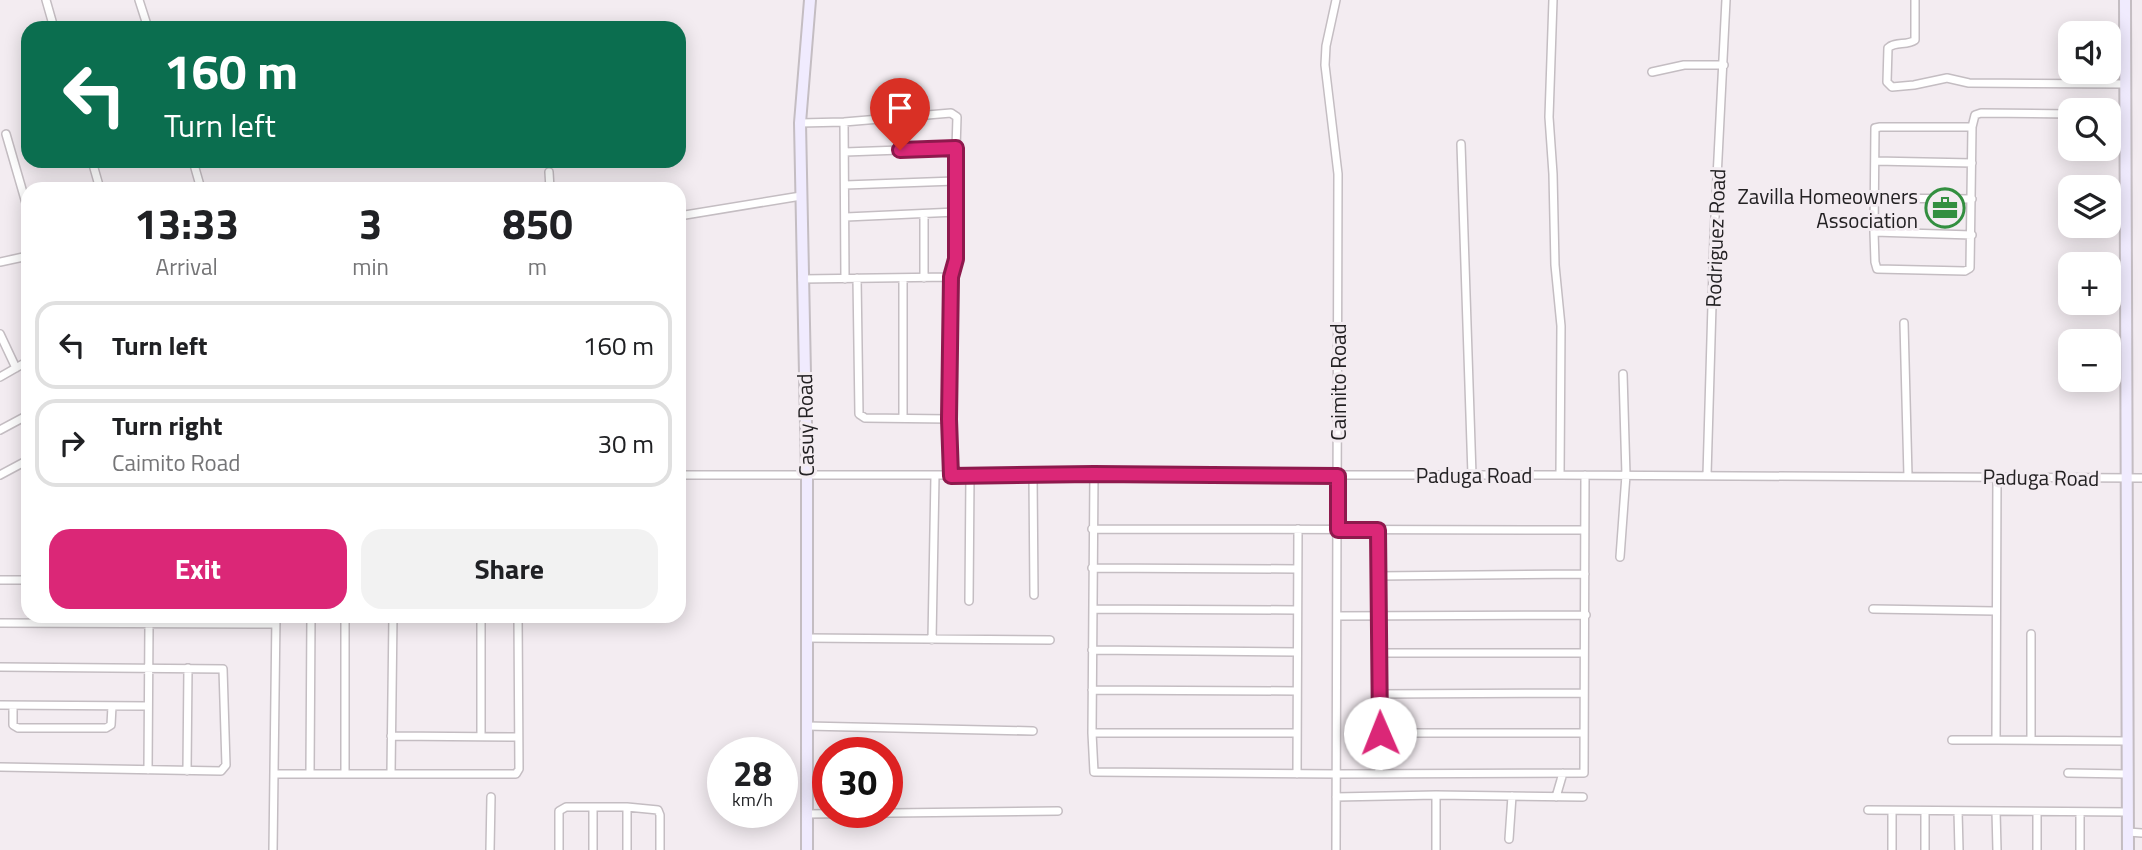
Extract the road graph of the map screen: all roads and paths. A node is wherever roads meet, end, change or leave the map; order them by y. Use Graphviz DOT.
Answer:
graph roads {
  1 [pos="46,0"];
  2 [pos="139,0"];
  3 [pos="810,0"];
  4 [pos="1336,0"];
  5 [pos="1553,0"];
  6 [pos="1726,0"];
  7 [pos="1915,0"];
  8 [pos="2125,0"];
  9 [pos="52,21"];
  10 [pos="146,21"];
  11 [pos="1724,65"];
  12 [pos="1652,72"];
  13 [pos="2125,83"];
  14 [pos="2058,114"];
  15 [pos="2124,115"];
  16 [pos="844,122"];
  17 [pos="800,124"];
  18 [pos="1972,127"];
  19 [pos="6,134"];
  20 [pos="1461,144"];
  21 [pos="956,148"];
  22 [pos="845,152"];
  23 [pos="1875,161"];
  24 [pos="1972,163"];
  25 [pos="549,172"];
  26 [pos="955,181"];
  27 [pos="550,182"];
  28 [pos="845,185"];
  29 [pos="21,186"];
  30 [pos="801,196"];
  31 [pos="1875,198"];
  32 [pos="1972,199"];
  33 [pos="956,212"];
  34 [pos="924,214"];
  35 [pos="686,215"];
  36 [pos="846,218"];
  37 [pos="1874,232"];
  38 [pos="1972,235"];
  39 [pos="21,258"];
  40 [pos="0,262"];
  41 [pos="951,277"];
  42 [pos="857,278"];
  43 [pos="903,278"];
  44 [pos="924,278"];
  45 [pos="802,279"];
  46 [pos="845,279"];
  47 [pos="1904,323"];
  48 [pos="0,334"];
  49 [pos="21,365"];
  50 [pos="16,368"];
  51 [pos="1623,374"];
  52 [pos="0,377"];
  53 [pos="903,418"];
  54 [pos="21,419"];
  55 [pos="949,419"];
  56 [pos="0,430"];
  57 [pos="21,464"];
  58 [pos="1094,474"];
  59 [pos="0,475"];
  60 [pos="686,475"];
  61 [pos="807,475"];
  62 [pos="1033,475"];
  63 [pos="1472,475"];
  64 [pos="1560,475"];
  65 [pos="1585,475"];
  66 [pos="1626,475"];
  67 [pos="1707,475"];
  68 [pos="935,476"];
  69 [pos="951,476"];
  70 [pos="970,476"];
  71 [pos="1338,476"];
  72 [pos="1908,476"];
  73 [pos="1997,476"];
  74 [pos="2126,478"];
  75 [pos="2142,478"];
  76 [pos="1092,529"];
  77 [pos="1298,529"];
  78 [pos="1338,530"];
  79 [pos="1378,530"];
  80 [pos="1584,530"];
  81 [pos="1620,557"];
  82 [pos="1092,568"];
  83 [pos="1297,569"];
  84 [pos="1585,574"];
  85 [pos="1378,576"];
  86 [pos="0,580"];
  87 [pos="21,580"];
  88 [pos="1034,595"];
  89 [pos="969,601"];
  90 [pos="1093,609"];
  91 [pos="1873,609"];
  92 [pos="1297,610"];
  93 [pos="1995,611"];
  94 [pos="1377,615"];
  95 [pos="1586,615"];
  96 [pos="1337,616"];
  97 [pos="21,622"];
  98 [pos="0,623"];
  99 [pos="131,623"];
  100 [pos="200,623"];
  101 [pos="276,623"];
  102 [pos="311,623"];
  103 [pos="345,623"];
  104 [pos="393,623"];
  105 [pos="481,623"];
  106 [pos="518,623"];
  107 [pos="149,625"];
  108 [pos="2031,634"];
  109 [pos="806,638"];
  110 [pos="932,639"];
  111 [pos="1050,640"];
  112 [pos="1092,650"];
  113 [pos="1297,652"];
  114 [pos="1378,653"];
  115 [pos="1584,653"];
  116 [pos="0,667"];
  117 [pos="148,667"];
  118 [pos="188,668"];
  119 [pos="1092,690"];
  120 [pos="1297,691"];
  121 [pos="1584,693"];
  122 [pos="1379,694"];
  123 [pos="0,705"];
  124 [pos="13,706"];
  125 [pos="112,706"];
  126 [pos="148,706"];
  127 [pos="807,726"];
  128 [pos="1033,731"];
  129 [pos="1091,733"];
  130 [pos="1297,733"];
  131 [pos="1380,733"];
  132 [pos="1583,733"];
  133 [pos="391,736"];
  134 [pos="481,736"];
  135 [pos="518,737"];
  136 [pos="1952,740"];
  137 [pos="1996,740"];
  138 [pos="2031,740"];
  139 [pos="2127,741"];
  140 [pos="0,767"];
  141 [pos="148,770"];
  142 [pos="187,771"];
  143 [pos="310,773"];
  144 [pos="345,773"];
  145 [pos="1379,773"];
  146 [pos="1563,773"];
  147 [pos="2068,773"];
  148 [pos="275,774"];
  149 [pos="391,774"];
  150 [pos="1297,774"];
  151 [pos="1337,774"];
  152 [pos="2127,774"];
  153 [pos="1436,795"];
  154 [pos="1336,796"];
  155 [pos="1512,796"];
  156 [pos="491,797"];
  157 [pos="1556,797"];
  158 [pos="1583,797"];
  159 [pos="593,807"];
  160 [pos="627,807"];
  161 [pos="1868,810"];
  162 [pos="1058,811"];
  163 [pos="1958,811"];
  164 [pos="1996,811"];
  165 [pos="1892,812"];
  166 [pos="1925,812"];
  167 [pos="2037,812"];
  168 [pos="2080,812"];
  169 [pos="2128,812"];
  170 [pos="807,814"];
  171 [pos="2128,832"];
  172 [pos="2142,832"];
  173 [pos="1509,839"];
  174 [pos="273,850"];
  175 [pos="490,850"];
  176 [pos="559,850"];
  177 [pos="593,850"];
  178 [pos="627,850"];
  179 [pos="660,850"];
  180 [pos="807,850"];
  181 [pos="1336,850"];
  182 [pos="1436,850"];
  183 [pos="1892,850"];
  184 [pos="1925,850"];
  185 [pos="1959,850"];
  186 [pos="1997,850"];
  187 [pos="2037,850"];
  188 [pos="2080,850"];
  189 [pos="2128,850"];
  1 -- 9 [label="street"];
  2 -- 10 [label="street"];
  3 -- 17 [label="street, Casuy Road"];
  4 -- 71 [label="street, Caimito Road"];
  5 -- 64 [label="street"];
  6 -- 11 [label="street, Rodriguez Road"];
  7 -- 13 [label="street"];
  8 -- 13 [label="street"];
  11 -- 12 [label="street"];
  11 -- 67 [label="street, Rodriguez Road"];
  13 -- 15 [label="street"];
  14 -- 18 [label="street"];
  15 -- 74 [label="street"];
  16 -- 17 [label="street"];
  16 -- 21 [label="street"];
  16 -- 22 [label="street"];
  17 -- 30 [label="street, Casuy Road"];
  18 -- 23 [label="street"];
  18 -- 24 [label="street"];
  19 -- 29 [label="street"];
  20 -- 63 [label="street"];
  21 -- 22 [label="street"];
  21 -- 26 [label="street"];
  22 -- 28 [label="street"];
  23 -- 24 [label="street"];
  23 -- 31 [label="street"];
  24 -- 32 [label="street"];
  25 -- 27 [label="street"];
  26 -- 28 [label="street"];
  26 -- 33 [label="street"];
  28 -- 36 [label="street"];
  30 -- 35 [label="street"];
  30 -- 45 [label="street, Casuy Road"];
  31 -- 32 [label="street"];
  31 -- 37 [label="street"];
  32 -- 38 [label="street"];
  33 -- 34 [label="street"];
  33 -- 41 [label="street"];
  34 -- 36 [label="street"];
  34 -- 44 [label="street"];
  36 -- 46 [label="street"];
  37 -- 38 [label="street"];
  37 -- 38 [label="street"];
  39 -- 40 [label="street"];
  41 -- 44 [label="street"];
  41 -- 55 [label="street"];
  42 -- 43 [label="street"];
  42 -- 46 [label="street"];
  42 -- 53 [label="street"];
  43 -- 44 [label="street"];
  43 -- 53 [label="street"];
  45 -- 46 [label="street"];
  45 -- 61 [label="street, Casuy Road"];
  47 -- 72 [label="street"];
  48 -- 50 [label="street"];
  49 -- 50 [label="street"];
  50 -- 52 [label="street"];
  51 -- 66 [label="street"];
  53 -- 55 [label="street"];
  54 -- 56 [label="street"];
  55 -- 69 [label="street"];
  57 -- 59 [label="street"];
  58 -- 62 [label="street, Paduga Road"];
  58 -- 71 [label="street, Paduga Road"];
  58 -- 76 [label="street"];
  60 -- 61 [label="street, Paduga Road"];
  61 -- 68 [label="street, Paduga Road"];
  61 -- 109 [label="street, Casuy Road"];
  62 -- 70 [label="street, Paduga Road"];
  62 -- 88 [label="street"];
  63 -- 64 [label="street, Paduga Road"];
  63 -- 71 [label="street, Paduga Road"];
  64 -- 65 [label="street, Paduga Road"];
  65 -- 66 [label="street, Paduga Road"];
  65 -- 80 [label="street"];
  66 -- 67 [label="street, Paduga Road"];
  66 -- 81 [label="street"];
  67 -- 72 [label="street, Paduga Road"];
  68 -- 69 [label="street, Paduga Road"];
  68 -- 110 [label="street"];
  69 -- 70 [label="street, Paduga Road"];
  70 -- 89 [label="street"];
  71 -- 78 [label="street, Caimito Road"];
  72 -- 73 [label="street, Paduga Road"];
  73 -- 74 [label="street, Paduga Road"];
  73 -- 93 [label="street"];
  74 -- 75 [label="street, Paduga Road"];
  74 -- 139 [label="street"];
  76 -- 77 [label="street"];
  76 -- 82 [label="street"];
  77 -- 78 [label="street"];
  77 -- 83 [label="street"];
  78 -- 79 [label="street"];
  78 -- 96 [label="street, Caimito Road"];
  79 -- 80 [label="street"];
  79 -- 85 [label="street"];
  80 -- 84 [label="street"];
  82 -- 83 [label="street"];
  82 -- 90 [label="street"];
  83 -- 92 [label="street"];
  84 -- 85 [label="street"];
  84 -- 95 [label="street"];
  85 -- 94 [label="street"];
  86 -- 87 [label="street"];
  90 -- 92 [label="street"];
  90 -- 112 [label="street"];
  91 -- 93 [label="street"];
  92 -- 113 [label="street"];
  93 -- 137 [label="street"];
  94 -- 95 [label="street"];
  94 -- 96 [label="street"];
  94 -- 114 [label="street"];
  95 -- 115 [label="street"];
  96 -- 151 [label="street, Caimito Road"];
  97 -- 98 [label="street"];
  99 -- 107 [label="street"];
  100 -- 107 [label="street"];
  101 -- 148 [label="street"];
  102 -- 143 [label="street"];
  103 -- 144 [label="street"];
  104 -- 133 [label="street"];
  105 -- 134 [label="street"];
  106 -- 135 [label="street"];
  107 -- 117 [label="street"];
  108 -- 138 [label="street"];
  109 -- 110 [label="street"];
  109 -- 127 [label="street, Casuy Road"];
  110 -- 111 [label="street"];
  112 -- 113 [label="street"];
  112 -- 119 [label="street"];
  113 -- 120 [label="street"];
  114 -- 115 [label="street"];
  114 -- 122 [label="street"];
  115 -- 121 [label="street"];
  116 -- 117 [label="street"];
  117 -- 118 [label="street"];
  117 -- 126 [label="street"];
  118 -- 142 [label="street"];
  118 -- 142 [label="street"];
  119 -- 120 [label="street"];
  119 -- 129 [label="street"];
  120 -- 130 [label="street"];
  121 -- 122 [label="street"];
  121 -- 132 [label="street"];
  122 -- 131 [label="street"];
  123 -- 124 [label="street"];
  124 -- 125 [label="street"];
  124 -- 125 [label="street"];
  125 -- 126 [label="street"];
  126 -- 141 [label="street"];
  127 -- 128 [label="street"];
  127 -- 170 [label="street, Casuy Road"];
  129 -- 130 [label="street"];
  129 -- 150 [label="street"];
  130 -- 150 [label="street"];
  131 -- 132 [label="street"];
  131 -- 145 [label="street"];
  132 -- 146 [label="street"];
  133 -- 134 [label="street"];
  133 -- 149 [label="street"];
  134 -- 135 [label="street"];
  135 -- 149 [label="street"];
  136 -- 137 [label="street"];
  137 -- 138 [label="street"];
  138 -- 139 [label="street"];
  139 -- 152 [label="street"];
  140 -- 141 [label="street"];
  141 -- 142 [label="street"];
  143 -- 144 [label="street"];
  143 -- 148 [label="street"];
  144 -- 149 [label="street"];
  145 -- 146 [label="street"];
  145 -- 151 [label="street"];
  146 -- 157 [label="street"];
  147 -- 152 [label="street"];
  148 -- 174 [label="street"];
  150 -- 151 [label="street"];
  151 -- 154 [label="street, Caimito Road"];
  152 -- 169 [label="street"];
  153 -- 154 [label="street"];
  153 -- 155 [label="street"];
  153 -- 182 [label="street"];
  154 -- 181 [label="street, Caimito Road"];
  155 -- 157 [label="street"];
  155 -- 173 [label="street"];
  156 -- 175 [label="street"];
  157 -- 158 [label="street"];
  159 -- 160 [label="street"];
  159 -- 176 [label="street"];
  159 -- 177 [label="street"];
  160 -- 178 [label="street"];
  160 -- 179 [label="street"];
  161 -- 165 [label="street"];
  162 -- 170 [label="street"];
  163 -- 164 [label="street"];
  163 -- 166 [label="street"];
  163 -- 185 [label="street"];
  164 -- 167 [label="street"];
  164 -- 186 [label="street"];
  165 -- 166 [label="street"];
  165 -- 183 [label="street"];
  166 -- 184 [label="street"];
  167 -- 168 [label="street"];
  167 -- 187 [label="street"];
  168 -- 169 [label="street"];
  168 -- 188 [label="street"];
  169 -- 171 [label="street"];
  170 -- 180 [label="street, Casuy Road"];
  171 -- 172 [label="street"];
  171 -- 189 [label="street"];
}
